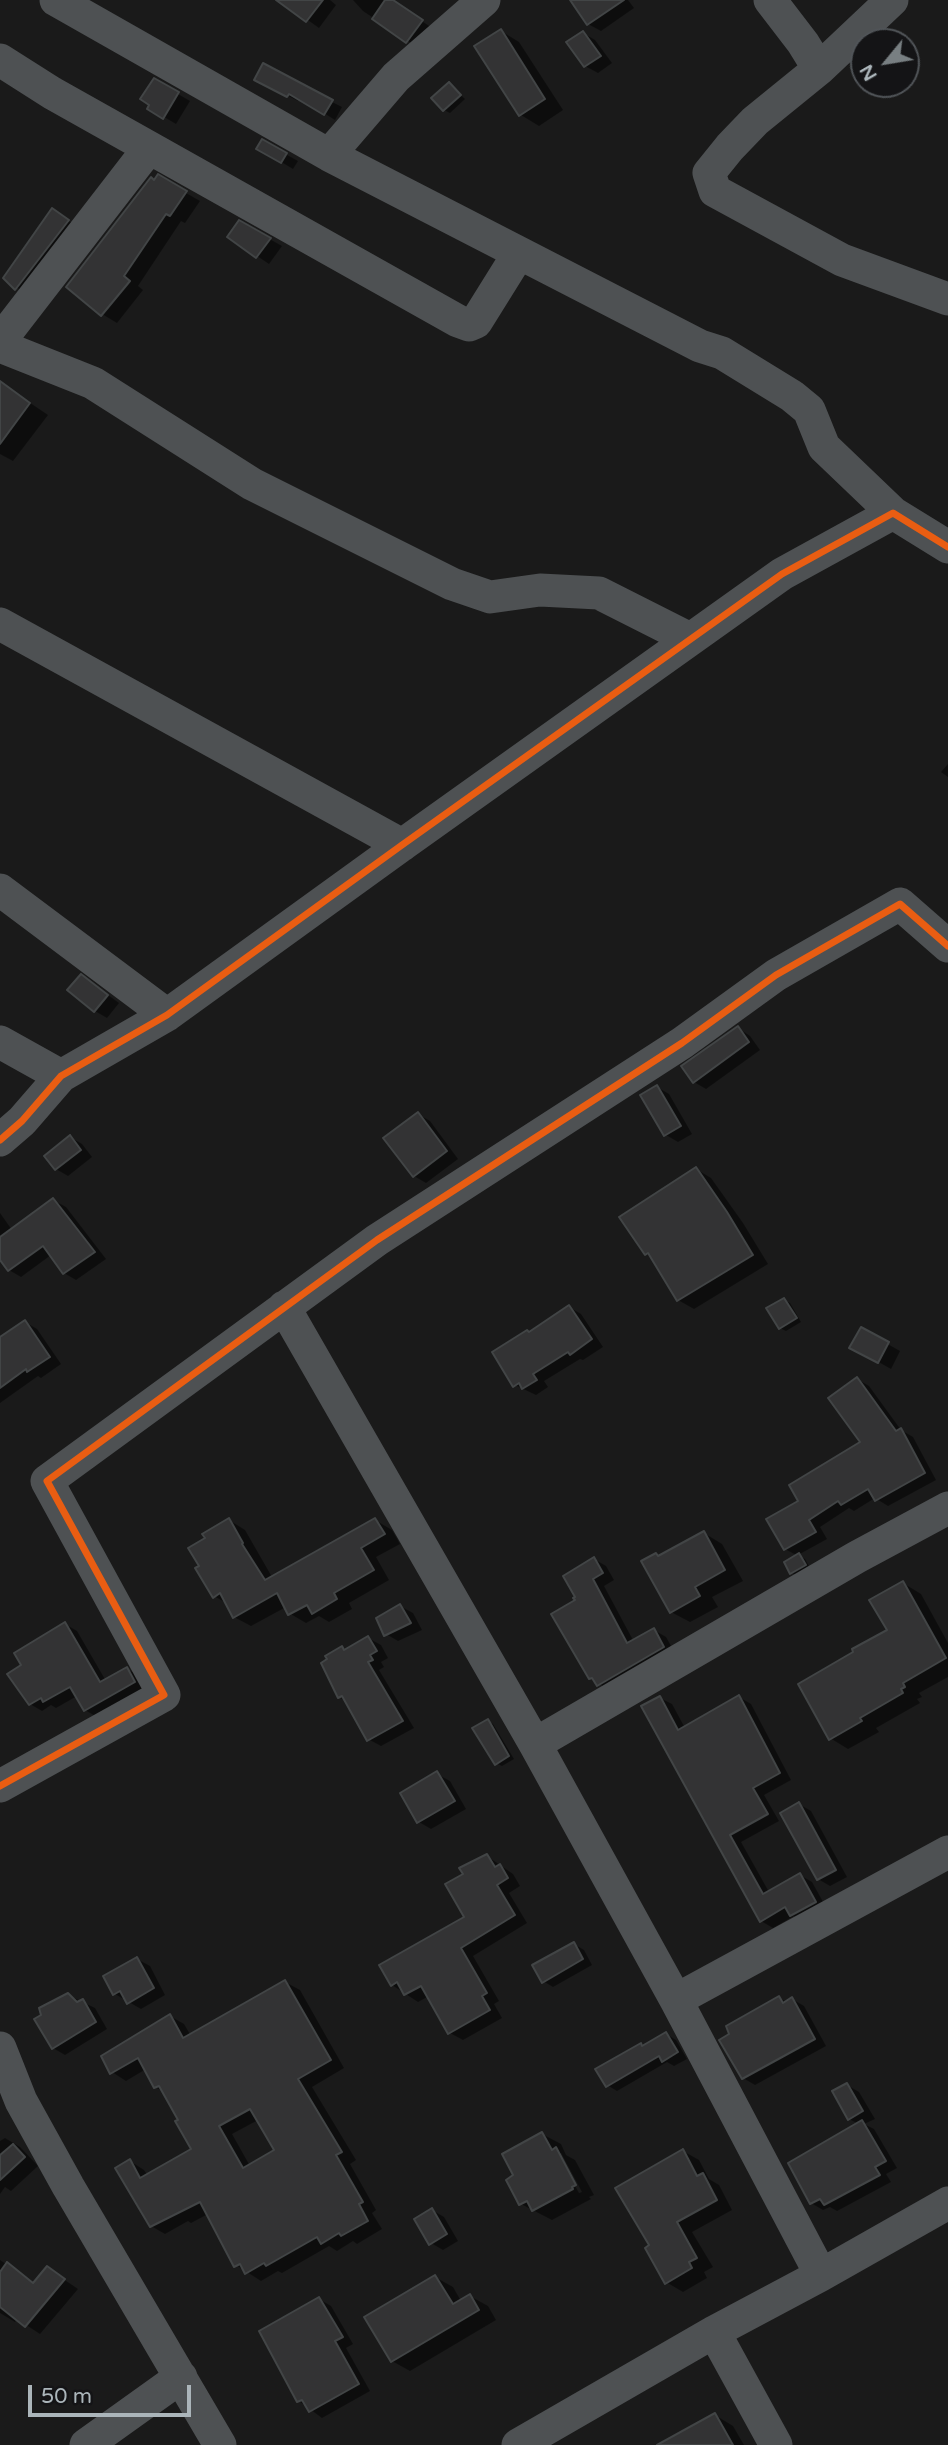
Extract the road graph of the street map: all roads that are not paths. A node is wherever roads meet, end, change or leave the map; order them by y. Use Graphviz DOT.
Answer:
graph roads {
  1 [pos="56,0"];
  2 [pos="484,0"];
  3 [pos="770,0"];
  4 [pos="892,0"];
  5 [pos="0,60"];
  6 [pos="819,69"];
  7 [pos="149,148"];
  8 [pos="329,155"];
  9 [pos="519,253"];
  10 [pos="948,299"];
  11 [pos="0,343"];
  12 [pos="893,513"];
  13 [pos="948,547"];
  14 [pos="0,624"];
  15 [pos="690,639"];
  16 [pos="401,845"];
  17 [pos="0,890"];
  18 [pos="948,946"];
  19 [pos="167,1015"];
  20 [pos="0,1042"];
  21 [pos="61,1076"];
  22 [pos="0,1140"];
  23 [pos="284,1307"];
  24 [pos="948,1508"];
  25 [pos="535,1744"];
  26 [pos="0,1786"];
  27 [pos="948,1852"];
  28 [pos="676,2000"];
  29 [pos="0,2048"];
  30 [pos="10,2106"];
  31 [pos="948,2203"];
  32 [pos="821,2275"];
  33 [pos="714,2332"];
  34 [pos="181,2377"];
  35 [pos="86,2445"];
  36 [pos="220,2445"];
  37 [pos="518,2445"];
  38 [pos="776,2445"];
  1 -- 8 [label="street"];
  2 -- 8 [label="street"];
  3 -- 6 [label="street"];
  4 -- 6 [label="street"];
  5 -- 7 [label="street"];
  6 -- 10 [label="street"];
  7 -- 9 [label="street"];
  7 -- 11 [label="street"];
  8 -- 9 [label="street"];
  9 -- 12 [label="street"];
  11 -- 15 [label="street"];
  12 -- 13 [label="street"];
  12 -- 15 [label="street"];
  14 -- 16 [label="street"];
  15 -- 16 [label="street"];
  16 -- 19 [label="street"];
  17 -- 19 [label="street"];
  18 -- 23 [label="street"];
  19 -- 21 [label="street"];
  20 -- 21 [label="street"];
  21 -- 22 [label="street"];
  23 -- 25 [label="street"];
  23 -- 26 [label="street"];
  24 -- 25 [label="street"];
  25 -- 28 [label="street"];
  27 -- 28 [label="street"];
  28 -- 32 [label="street"];
  29 -- 30 [label="street"];
  30 -- 34 [label="street"];
  31 -- 32 [label="street"];
  32 -- 33 [label="street"];
  33 -- 37 [label="street"];
  33 -- 38 [label="street"];
  34 -- 35 [label="street"];
  34 -- 36 [label="street"];
}
